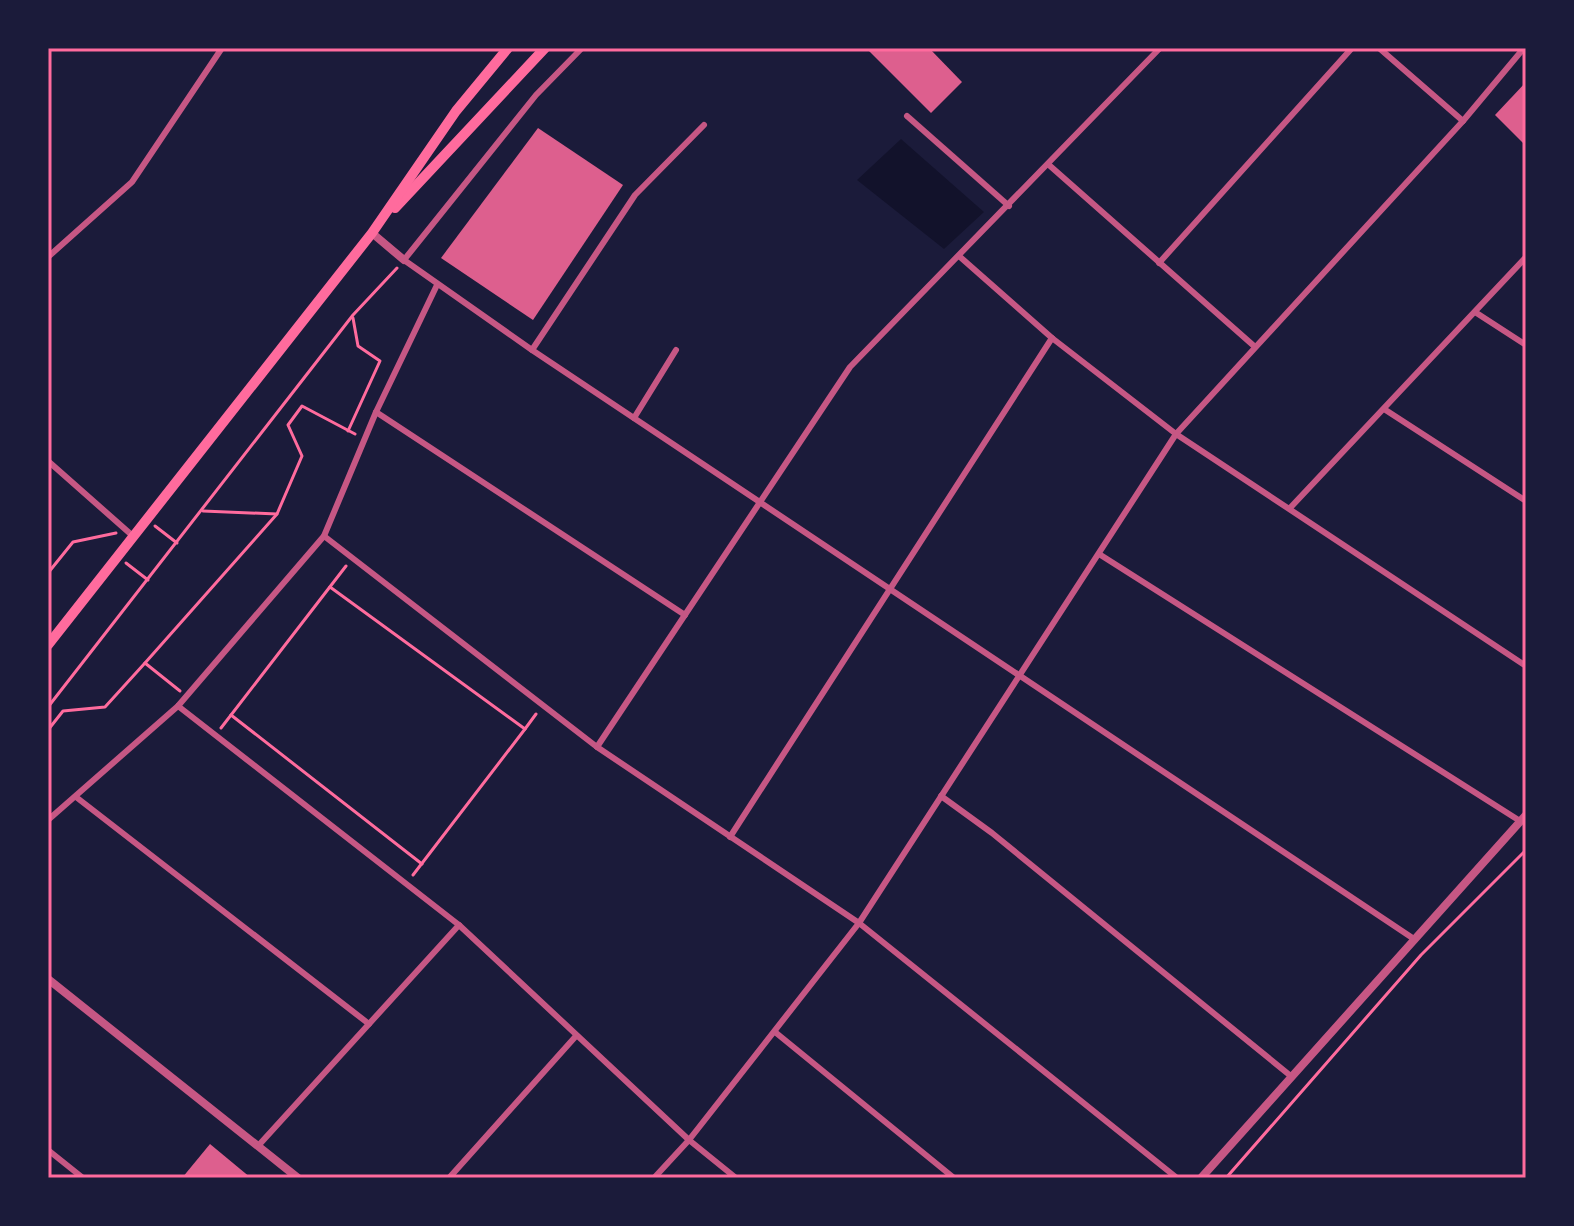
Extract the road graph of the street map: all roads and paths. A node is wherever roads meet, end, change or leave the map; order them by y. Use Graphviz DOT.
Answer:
graph roads {
  1 [pos="222,48"];
  2 [pos="508,48"];
  3 [pos="545,48"];
  4 [pos="582,48"];
  5 [pos="1160,48"];
  6 [pos="1352,48"];
  7 [pos="1379,48"];
  8 [pos="1524,48"];
  9 [pos="907,116"];
  10 [pos="1463,121"];
  11 [pos="704,125"];
  12 [pos="1049,165"];
  13 [pos="1009,206"];
  14 [pos="372,233"];
  15 [pos="959,256"];
  16 [pos="48,257"];
  17 [pos="1526,257"];
  18 [pos="404,260"];
  19 [pos="1159,263"];
  20 [pos="437,285"];
  21 [pos="1475,312"];
  22 [pos="353,315"];
  23 [pos="1052,338"];
  24 [pos="1526,345"];
  25 [pos="1254,346"];
  26 [pos="532,350"];
  27 [pos="676,350"];
  28 [pos="1384,409"];
  29 [pos="376,412"];
  30 [pos="634,418"];
  31 [pos="348,431"];
  32 [pos="1176,434"];
  33 [pos="364,438"];
  34 [pos="48,461"];
  35 [pos="758,500"];
  36 [pos="1526,501"];
  37 [pos="1290,508"];
  38 [pos="203,511"];
  39 [pos="277,514"];
  40 [pos="147,521"];
  41 [pos="130,534"];
  42 [pos="324,536"];
  43 [pos="177,543"];
  44 [pos="1099,554"];
  45 [pos="118,557"];
  46 [pos="352,559"];
  47 [pos="48,573"];
  48 [pos="148,580"];
  49 [pos="330,587"];
  50 [pos="888,588"];
  51 [pos="685,615"];
  52 [pos="48,645"];
  53 [pos="145,663"];
  54 [pos="1526,666"];
  55 [pos="1021,675"];
  56 [pos="186,696"];
  57 [pos="178,706"];
  58 [pos="542,706"];
  59 [pos="48,707"];
  60 [pos="231,715"];
  61 [pos="525,729"];
  62 [pos="48,730"];
  63 [pos="216,734"];
  64 [pos="597,747"];
  65 [pos="941,796"];
  66 [pos="76,797"];
  67 [pos="1523,818"];
  68 [pos="48,820"];
  69 [pos="730,837"];
  70 [pos="1526,850"];
  71 [pos="422,864"];
  72 [pos="407,883"];
  73 [pos="859,923"];
  74 [pos="459,925"];
  75 [pos="1414,939"];
  76 [pos="48,979"];
  77 [pos="369,1024"];
  78 [pos="775,1032"];
  79 [pos="576,1036"];
  80 [pos="1292,1077"];
  81 [pos="689,1140"];
  82 [pos="258,1146"];
  83 [pos="48,1150"];
  84 [pos="83,1178"];
  85 [pos="298,1178"];
  86 [pos="449,1178"];
  87 [pos="654,1178"];
  88 [pos="736,1178"];
  89 [pos="954,1178"];
  90 [pos="1177,1178"];
  91 [pos="1201,1178"];
  92 [pos="1226,1178"];
  1 -- 16 [label="street"];
  2 -- 14 [label="main road"];
  3 -- 14 [label="main road"];
  4 -- 18 [label="street"];
  5 -- 12 [label="street"];
  6 -- 19 [label="street"];
  7 -- 10 [label="street"];
  8 -- 10 [label="street"];
  9 -- 13 [label="street"];
  10 -- 25 [label="street"];
  11 -- 26 [label="street"];
  12 -- 13 [label="street"];
  12 -- 19 [label="street"];
  13 -- 15 [label="street"];
  14 -- 18 [label="street"];
  14 -- 40 [label="main road"];
  15 -- 23 [label="street"];
  15 -- 35 [label="street"];
  17 -- 21 [label="street"];
  18 -- 20 [label="street"];
  18 -- 22 [label="path"];
  19 -- 25 [label="street"];
  20 -- 26 [label="street"];
  20 -- 29 [label="street"];
  21 -- 24 [label="street"];
  21 -- 28 [label="street"];
  22 -- 31 [label="path"];
  22 -- 38 [label="path"];
  23 -- 32 [label="street"];
  23 -- 50 [label="street"];
  25 -- 32 [label="street"];
  26 -- 30 [label="street"];
  27 -- 30 [label="street"];
  28 -- 36 [label="street"];
  28 -- 37 [label="street"];
  29 -- 33 [label="street"];
  29 -- 51 [label="street"];
  30 -- 35 [label="street"];
  31 -- 33 [label="path"];
  31 -- 39 [label="path"];
  32 -- 37 [label="street"];
  32 -- 44 [label="street"];
  33 -- 42 [label="street"];
  34 -- 41 [label="street"];
  35 -- 50 [label="street"];
  35 -- 51 [label="street"];
  37 -- 54 [label="street"];
  38 -- 39 [label="path"];
  38 -- 43 [label="path"];
  39 -- 53 [label="path"];
  40 -- 41 [label="main road"];
  40 -- 43 [label="path"];
  41 -- 45 [label="main road"];
  41 -- 47 [label="path"];
  42 -- 46 [label="street"];
  42 -- 56 [label="street"];
  43 -- 48 [label="path"];
  44 -- 55 [label="street"];
  44 -- 67 [label="street"];
  45 -- 48 [label="path"];
  45 -- 52 [label="main road"];
  46 -- 49 [label="path"];
  46 -- 58 [label="street"];
  48 -- 59 [label="path"];
  49 -- 60 [label="path"];
  49 -- 61 [label="path"];
  50 -- 55 [label="street"];
  50 -- 69 [label="street"];
  51 -- 64 [label="street"];
  53 -- 56 [label="path"];
  53 -- 62 [label="path"];
  55 -- 65 [label="street"];
  55 -- 75 [label="street"];
  56 -- 57 [label="street"];
  57 -- 63 [label="street"];
  57 -- 66 [label="street"];
  58 -- 61 [label="path"];
  58 -- 64 [label="street"];
  60 -- 63 [label="path"];
  60 -- 71 [label="path"];
  61 -- 71 [label="path"];
  63 -- 72 [label="street"];
  64 -- 69 [label="street"];
  65 -- 73 [label="street"];
  65 -- 80 [label="street"];
  66 -- 68 [label="street"];
  66 -- 77 [label="street"];
  67 -- 75 [label="street"];
  69 -- 73 [label="street"];
  70 -- 92 [label="path"];
  71 -- 72 [label="path"];
  72 -- 74 [label="street"];
  73 -- 78 [label="street"];
  73 -- 90 [label="street"];
  74 -- 77 [label="street"];
  74 -- 79 [label="street"];
  75 -- 80 [label="street"];
  76 -- 82 [label="street"];
  77 -- 82 [label="street"];
  78 -- 81 [label="street"];
  78 -- 89 [label="street"];
  79 -- 81 [label="street"];
  79 -- 86 [label="street"];
  80 -- 91 [label="street"];
  81 -- 87 [label="street"];
  81 -- 88 [label="street"];
  82 -- 85 [label="street"];
  83 -- 84 [label="street"];
}
